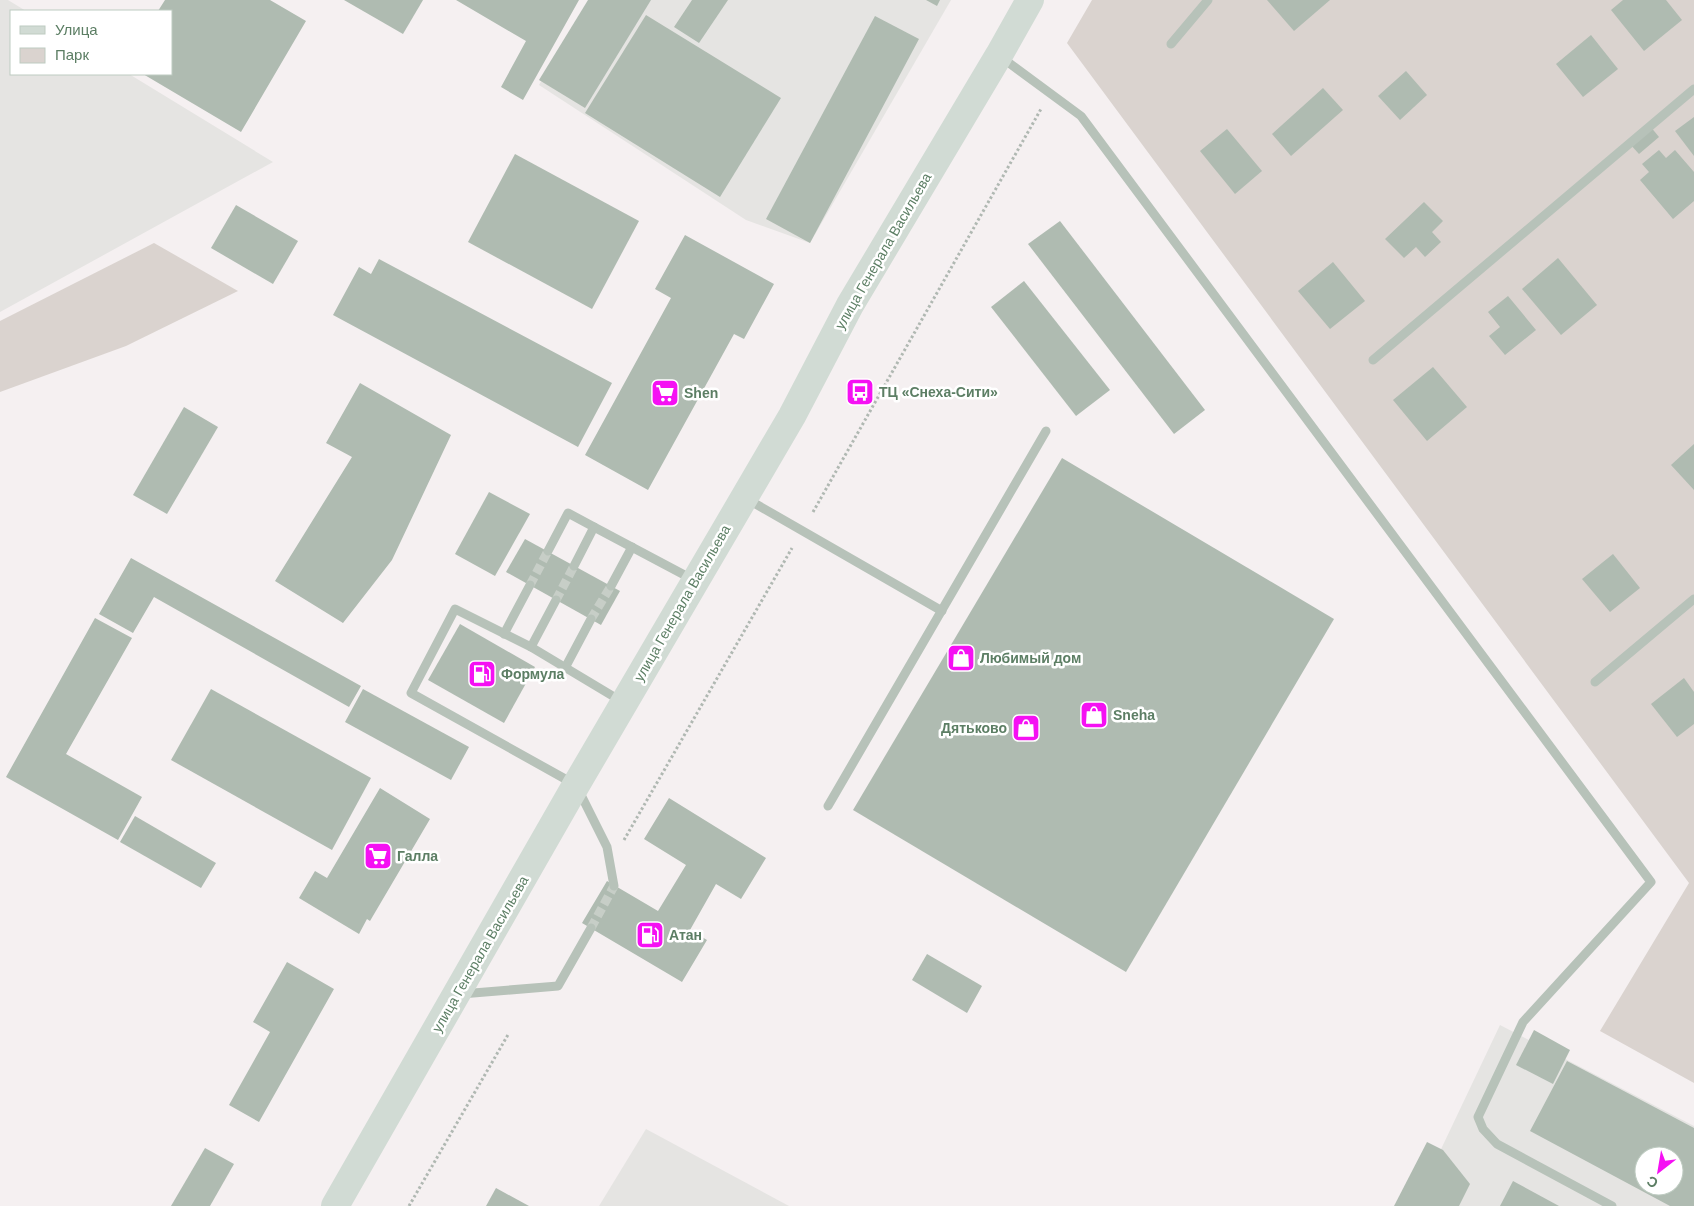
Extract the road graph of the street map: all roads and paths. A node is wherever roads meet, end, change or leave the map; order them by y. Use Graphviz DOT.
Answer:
graph roads {
  1 [pos="1030,0"];
  2 [pos="1208,0"];
  3 [pos="1172,44"];
  4 [pos="999,55"];
  5 [pos="1694,90"];
  6 [pos="1042,106"];
  7 [pos="1373,360"];
  8 [pos="1046,430"];
  9 [pos="743,497"];
  10 [pos="813,512"];
  11 [pos="594,527"];
  12 [pos="632,547"];
  13 [pos="792,548"];
  14 [pos="548,552"];
  15 [pos="574,566"];
  16 [pos="694,580"];
  17 [pos="530,585"];
  18 [pos="611,586"];
  19 [pos="1694,599"];
  20 [pos="556,600"];
  21 [pos="942,611"];
  22 [pos="591,619"];
  23 [pos="504,634"];
  24 [pos="531,647"];
  25 [pos="565,668"];
  26 [pos="1595,682"];
  27 [pos="624,703"];
  28 [pos="576,785"];
  29 [pos="828,806"];
  30 [pos="610,864"];
  31 [pos="614,886"];
  32 [pos="591,928"];
  33 [pos="456,995"];
  34 [pos="509,1033"];
  35 [pos="335,1206"];
  36 [pos="409,1206"];
  37 [pos="1612,1206"];
  1 -- 4 [label="main road, улица Генерала Васильева"];
  2 -- 3 [label="lane"];
  4 -- 9 [label="main road, улица Генерала Васильева"];
  4 -- 37 [label="lane"];
  5 -- 7 [label="lane"];
  6 -- 10 [label="path"];
  8 -- 21 [label="lane"];
  9 -- 16 [label="main road, улица Генерала Васильева"];
  9 -- 21 [label="lane"];
  11 -- 12 [label="lane"];
  11 -- 14 [label="lane"];
  11 -- 15 [label="lane"];
  12 -- 16 [label="lane"];
  12 -- 18 [label="lane"];
  13 -- 30 [label="path"];
  16 -- 27 [label="main road, улица Генерала Васильева"];
  17 -- 23 [label="lane"];
  19 -- 26 [label="lane"];
  20 -- 24 [label="lane"];
  21 -- 29 [label="lane"];
  22 -- 25 [label="lane"];
  23 -- 24 [label="lane"];
  23 -- 28 [label="lane"];
  24 -- 25 [label="lane"];
  25 -- 27 [label="lane"];
  27 -- 28 [label="main road, улица Генерала Васильева"];
  28 -- 30 [label="lane"];
  28 -- 33 [label="main road, улица Генерала Васильева"];
  30 -- 31 [label="lane"];
  32 -- 33 [label="lane"];
  33 -- 35 [label="main road, улица Генерала Васильева"];
  34 -- 36 [label="path"];
}
